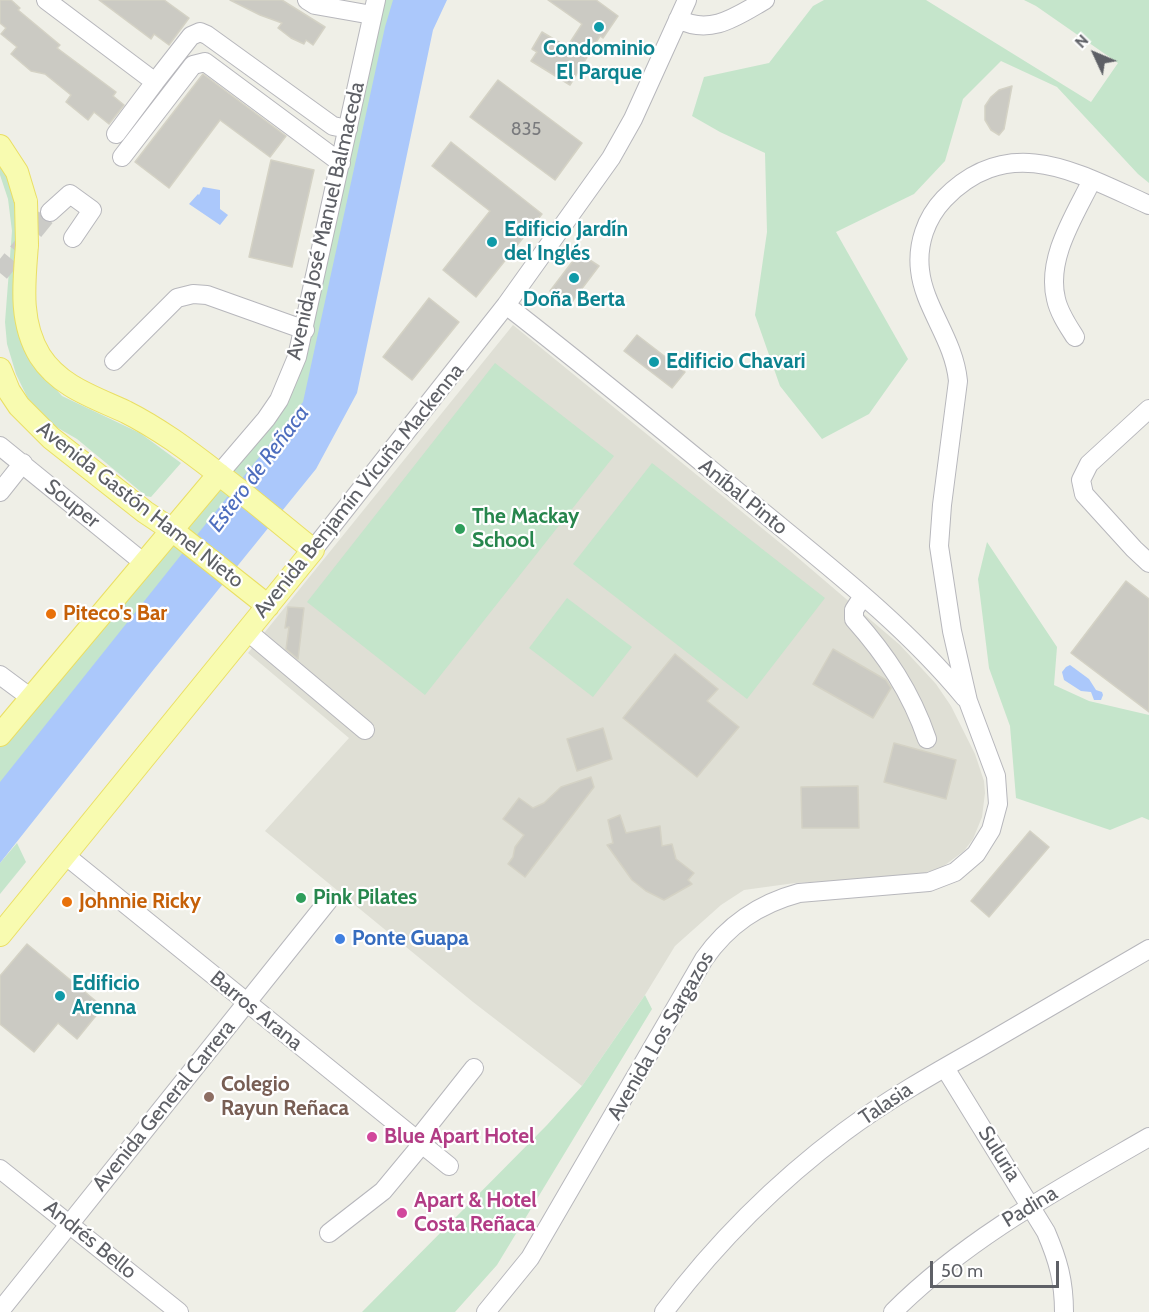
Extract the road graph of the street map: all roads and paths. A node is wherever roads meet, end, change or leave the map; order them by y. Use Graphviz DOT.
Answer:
graph roads {
  1 [pos="46,0"];
  2 [pos="307,0"];
  3 [pos="687,0"];
  4 [pos="765,0"];
  5 [pos="374,8"];
  6 [pos="678,19"];
  7 [pos="155,82"];
  8 [pos="348,129"];
  9 [pos="116,134"];
  10 [pos="0,146"];
  11 [pos="122,157"];
  12 [pos="341,163"];
  13 [pos="1092,180"];
  14 [pos="1149,205"];
  15 [pos="50,212"];
  16 [pos="73,238"];
  17 [pos="506,305"];
  18 [pos="305,330"];
  19 [pos="1075,337"];
  20 [pos="114,361"];
  21 [pos="0,369"];
  22 [pos="1148,411"];
  23 [pos="0,446"];
  24 [pos="22,464"];
  25 [pos="225,479"];
  26 [pos="0,492"];
  27 [pos="178,535"];
  28 [pos="313,550"];
  29 [pos="1149,562"];
  30 [pos="144,563"];
  31 [pos="863,596"];
  32 [pos="267,606"];
  33 [pos="247,631"];
  34 [pos="0,675"];
  35 [pos="31,698"];
  36 [pos="968,702"];
  37 [pos="365,730"];
  38 [pos="0,735"];
  39 [pos="927,739"];
  40 [pos="65,855"];
  41 [pos="328,901"];
  42 [pos="0,935"];
  43 [pos="1149,949"];
  44 [pos="246,1004"];
  45 [pos="474,1068"];
  46 [pos="945,1068"];
  47 [pos="1149,1137"];
  48 [pos="420,1142"];
  49 [pos="449,1166"];
  50 [pos="0,1169"];
  51 [pos="1030,1206"];
  52 [pos="70,1224"];
  53 [pos="329,1233"];
  54 [pos="0,1311"];
  55 [pos="179,1312"];
  56 [pos="486,1312"];
  57 [pos="664,1312"];
  58 [pos="893,1312"];
  59 [pos="1064,1312"];
  1 -- 7 [label="street"];
  2 -- 5 [label="street"];
  3 -- 6 [label="street, Avenida Benjamín Vicuña Mackenna"];
  4 -- 6 [label="street"];
  5 -- 8 [label="street, Avenida José Manuel Balmaceda"];
  6 -- 17 [label="street, Avenida Benjamín Vicuña Mackenna"];
  7 -- 8 [label="street"];
  7 -- 9 [label="street"];
  8 -- 12 [label="street, Avenida José Manuel Balmaceda"];
  10 -- 25 [label="main road, bridge"];
  11 -- 12 [label="street"];
  12 -- 18 [label="street, Avenida José Manuel Balmaceda"];
  13 -- 14 [label="street, Avenida Los Sargazos"];
  13 -- 19 [label="street"];
  13 -- 36 [label="street, Avenida Los Sargazos"];
  15 -- 16 [label="street"];
  17 -- 28 [label="street, Avenida Benjamín Vicuña Mackenna"];
  17 -- 31 [label="street, Aníbal Pinto"];
  18 -- 20 [label="street"];
  18 -- 25 [label="street, Avenida José Manuel Balmaceda"];
  21 -- 27 [label="main road, Avenida Gastón Hamel Nieto"];
  22 -- 29 [label="street"];
  23 -- 24 [label="street, Souper"];
  24 -- 26 [label="street"];
  24 -- 30 [label="street, Souper"];
  25 -- 27 [label="main road, Avenida José Manuel Balmaceda"];
  25 -- 28 [label="main road"];
  27 -- 30 [label="main road, Avenida José Manuel Balmaceda"];
  27 -- 32 [label="main road, Avenida Gastón Hamel Nieto"];
  28 -- 32 [label="main road, Avenida Benjamín Vicuña Mackenna"];
  30 -- 35 [label="main road, Avenida José Manuel Balmaceda"];
  31 -- 36 [label="street, Aníbal Pinto"];
  31 -- 39 [label="street"];
  32 -- 33 [label="main road, Avenida Benjamín Vicuña Mackenna"];
  33 -- 37 [label="street"];
  33 -- 40 [label="main road, Avenida Benjamín Vicuña Mackenna"];
  34 -- 35 [label="street"];
  35 -- 38 [label="main road, Avenida José Manuel Balmaceda"];
  36 -- 56 [label="street, Avenida Los Sargazos"];
  40 -- 42 [label="main road, Avenida Benjamín Vicuña Mackenna"];
  40 -- 44 [label="street, Barros Arana"];
  41 -- 44 [label="street, Avenida General Carrera"];
  43 -- 46 [label="street, Talasia"];
  44 -- 48 [label="street, Barros Arana"];
  44 -- 52 [label="street, Avenida General Carrera"];
  45 -- 48 [label="street"];
  46 -- 51 [label="street, Suluria"];
  46 -- 57 [label="street, Talasia"];
  47 -- 51 [label="street, Padina"];
  48 -- 49 [label="street, Barros Arana"];
  48 -- 53 [label="street"];
  50 -- 52 [label="street, Andrés Bello"];
  51 -- 58 [label="street, Padina"];
  51 -- 59 [label="street, Suluria"];
  52 -- 54 [label="street, Avenida General Carrera"];
  52 -- 55 [label="street, Andrés Bello"];
}
